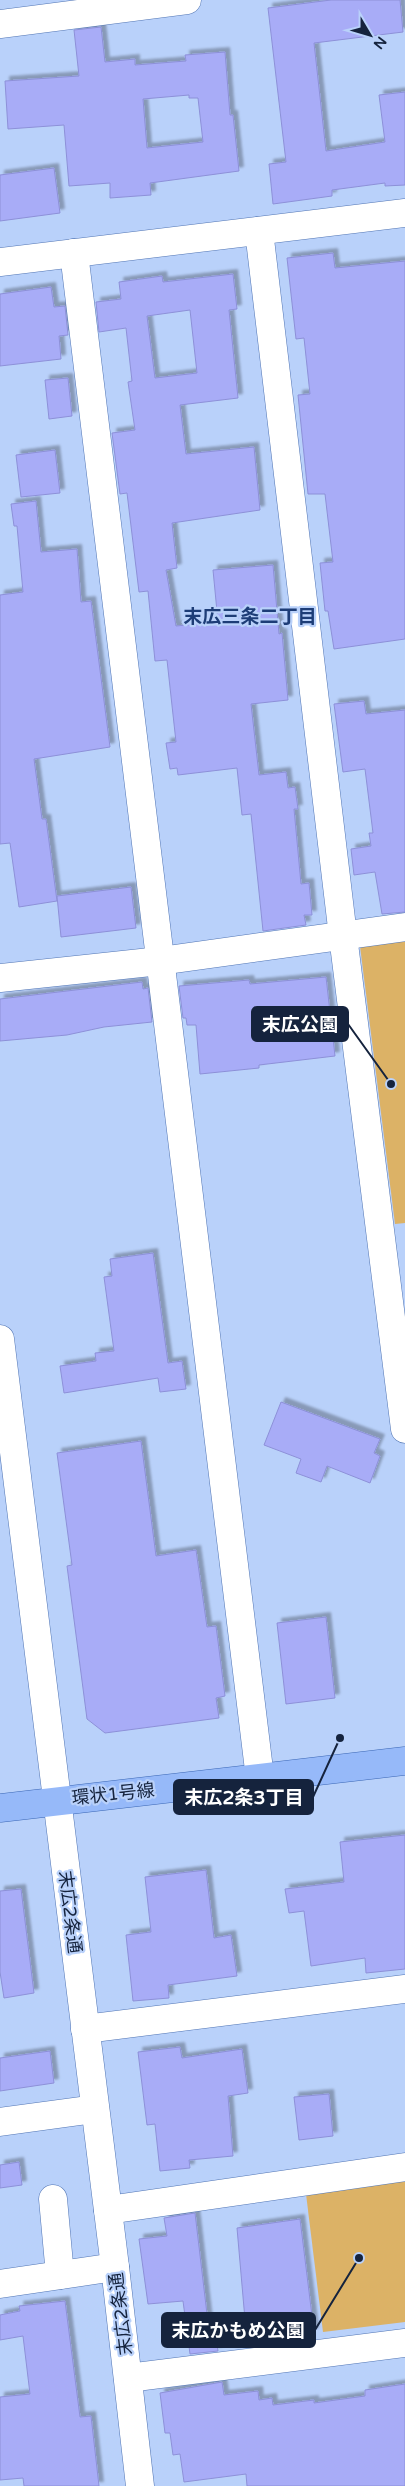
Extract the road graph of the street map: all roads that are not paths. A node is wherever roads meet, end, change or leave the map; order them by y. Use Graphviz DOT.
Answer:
graph roads {
  1 [pos="187,0"];
  2 [pos="0,24"];
  3 [pos="405,213"];
  4 [pos="259,231"];
  5 [pos="74,253"];
  6 [pos="0,262"];
  7 [pos="405,928"];
  8 [pos="343,936"];
  9 [pos="160,961"];
  10 [pos="0,978"];
  11 [pos="393,1233"];
  12 [pos="0,1339"];
  13 [pos="405,1429"];
  14 [pos="405,1761"];
  15 [pos="260,1778"];
  16 [pos="55,1800"];
  17 [pos="0,1808"];
  18 [pos="405,1989"];
  19 [pos="85,2029"];
  20 [pos="96,2109"];
  21 [pos="0,2122"];
  22 [pos="405,2167"];
  23 [pos="53,2199"];
  24 [pos="108,2210"];
  25 [pos="115,2267"];
  26 [pos="60,2275"];
  27 [pos="0,2284"];
  28 [pos="405,2343"];
  29 [pos="128,2378"];
  30 [pos="140,2486"];
  1 -- 2 [label="street"];
  3 -- 4 [label="street"];
  4 -- 5 [label="street"];
  4 -- 8 [label="street"];
  5 -- 6 [label="street"];
  5 -- 9 [label="street"];
  7 -- 8 [label="street"];
  8 -- 9 [label="street"];
  8 -- 11 [label="street"];
  9 -- 10 [label="street"];
  9 -- 15 [label="street"];
  11 -- 13 [label="street"];
  12 -- 16 [label="street, 末広2条通"];
  14 -- 15 [label="main road, 環状1号線"];
  15 -- 16 [label="main road, 環状1号線"];
  16 -- 17 [label="main road, 環状1号線"];
  16 -- 19 [label="street, 末広2条通"];
  18 -- 19 [label="street"];
  19 -- 20 [label="street, 末広2条通"];
  20 -- 21 [label="street"];
  20 -- 24 [label="street, 末広2条通"];
  22 -- 24 [label="street"];
  23 -- 26 [label="street"];
  24 -- 25 [label="street, 末広2条通"];
  25 -- 26 [label="street"];
  25 -- 29 [label="street, 末広2条通"];
  26 -- 27 [label="street"];
  28 -- 29 [label="street"];
  29 -- 30 [label="street, 末広2条通"];
}
